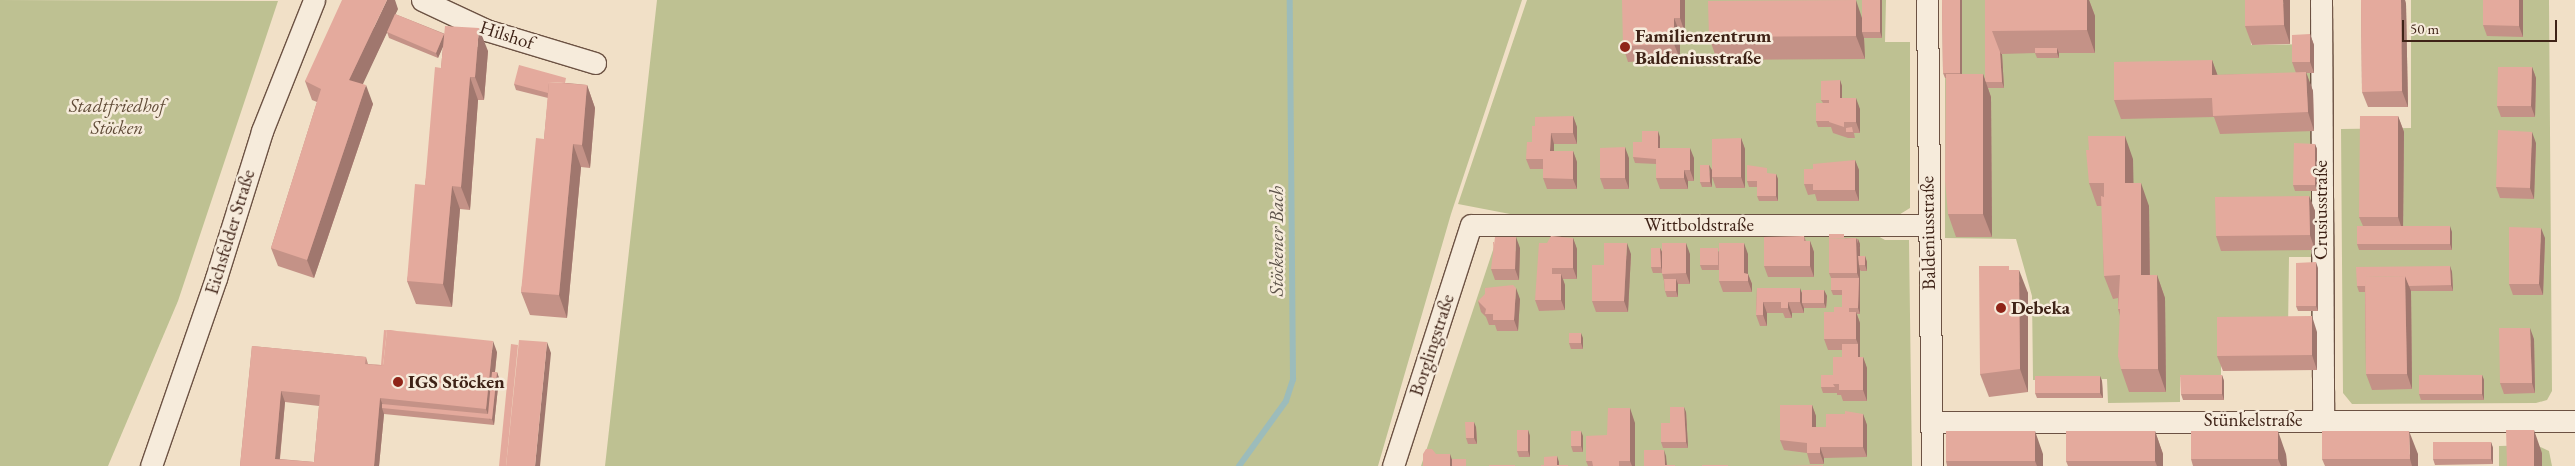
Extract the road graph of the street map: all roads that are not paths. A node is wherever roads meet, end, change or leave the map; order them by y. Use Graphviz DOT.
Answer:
graph roads {
  1 [pos="314,0"];
  2 [pos="422,0"];
  3 [pos="1927,0"];
  4 [pos="2321,0"];
  5 [pos="595,63"];
  6 [pos="1471,225"];
  7 [pos="1928,225"];
  8 [pos="2323,420"];
  9 [pos="2575,421"];
  10 [pos="1931,422"];
  11 [pos="151,466"];
  12 [pos="1393,466"];
  13 [pos="1932,466"];
  1 -- 11 [label="street, Eichsfelder Straße"];
  2 -- 5 [label="street, Hilshof"];
  3 -- 7 [label="street, Baldeniusstraße"];
  4 -- 8 [label="street, Crusiusstraße"];
  6 -- 7 [label="street, Wittboldstraße"];
  6 -- 12 [label="street, Borglingstraße"];
  7 -- 10 [label="street, Baldeniusstraße"];
  8 -- 9 [label="street, Stünkelstraße"];
  8 -- 10 [label="street, Stünkelstraße"];
  10 -- 13 [label="street, Baldeniusstraße"];
}
